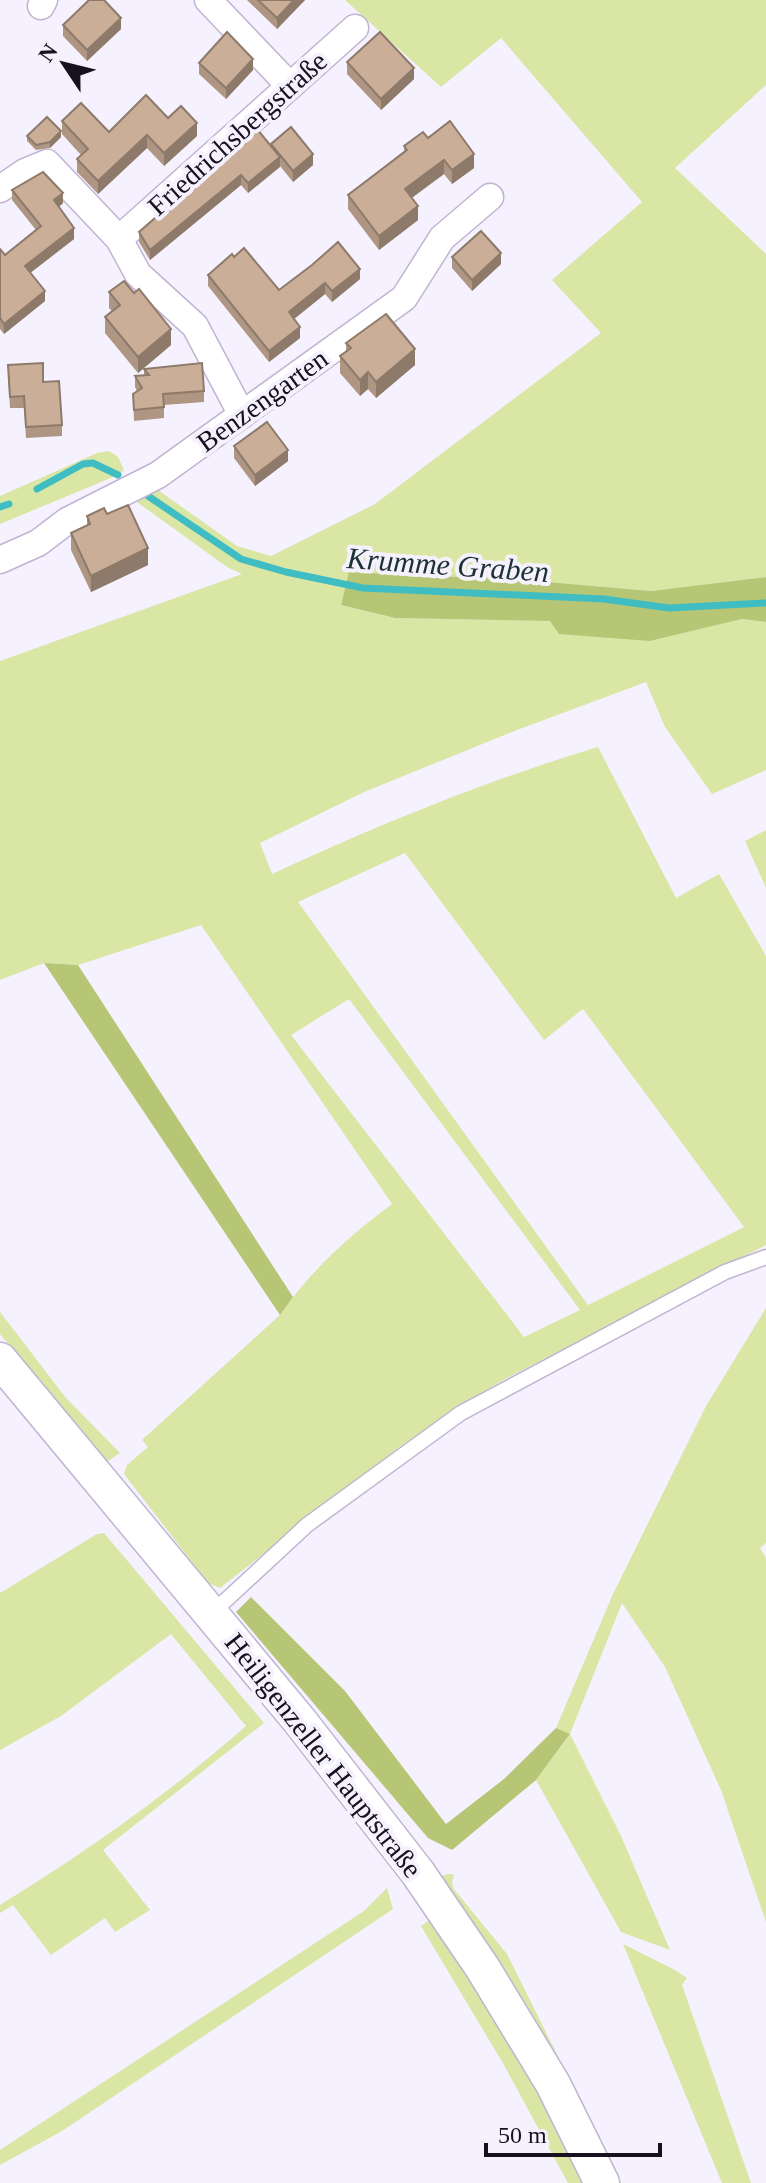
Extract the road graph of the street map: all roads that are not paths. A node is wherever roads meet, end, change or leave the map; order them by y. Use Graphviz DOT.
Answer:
graph roads {
  1 [pos="208,0"];
  2 [pos="355,28"];
  3 [pos="290,86"];
  4 [pos="0,189"];
  5 [pos="490,197"];
  6 [pos="119,239"];
  7 [pos="242,415"];
  8 [pos="0,560"];
  9 [pos="766,1257"];
  10 [pos="0,1360"];
  11 [pos="211,1613"];
  12 [pos="602,2183"];
  1 -- 3 [label="street"];
  2 -- 3 [label="street, Friedrichsbergstraße"];
  3 -- 6 [label="street, Friedrichsbergstraße"];
  4 -- 6 [label="street"];
  5 -- 7 [label="street, Benzengarten"];
  6 -- 7 [label="street"];
  7 -- 8 [label="street, Benzengarten"];
  9 -- 11 [label="lane"];
  10 -- 11 [label="street, Heiligenzeller Hauptstraße"];
  11 -- 12 [label="street, Heiligenzeller Hauptstraße"];
}
